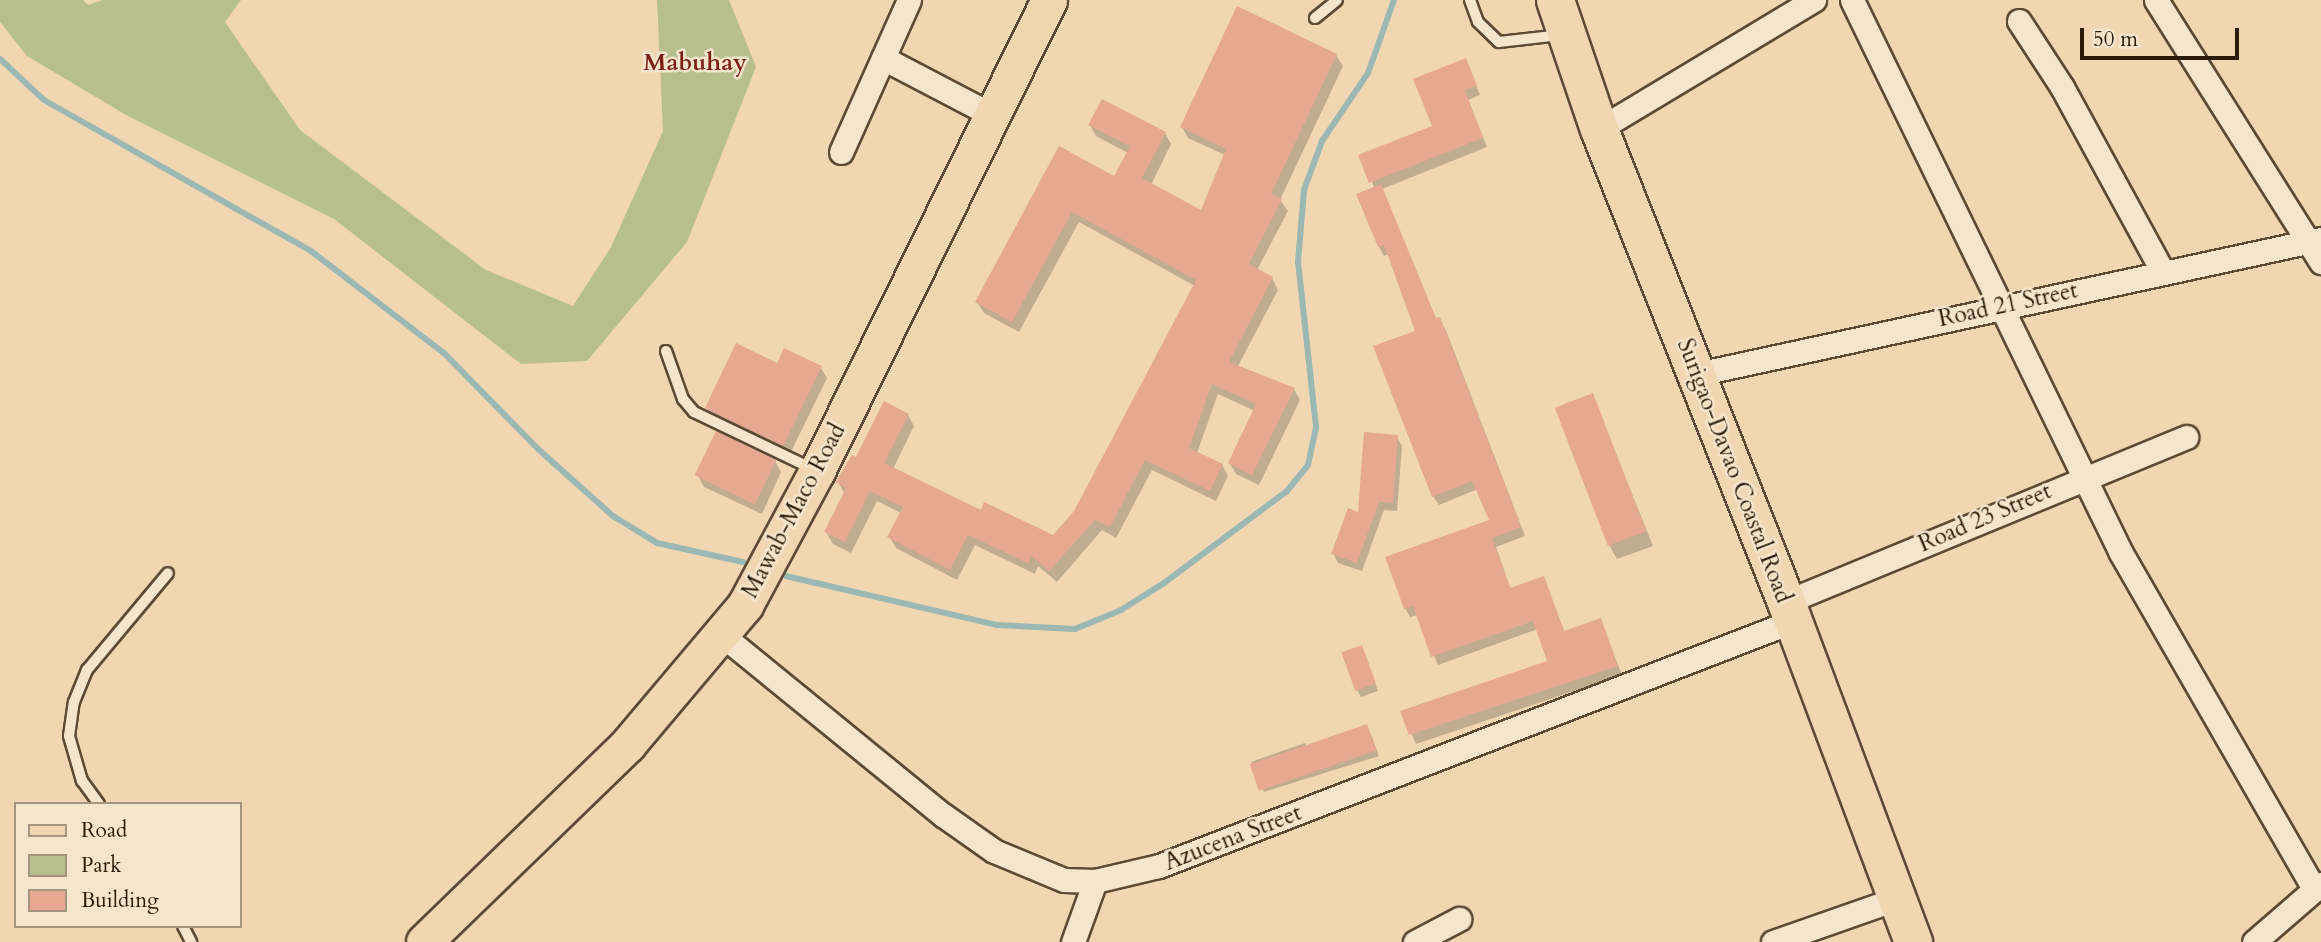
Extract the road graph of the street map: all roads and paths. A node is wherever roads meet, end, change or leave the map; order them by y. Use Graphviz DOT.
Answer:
graph roads {
  1 [pos="909,0"];
  2 [pos="1049,0"];
  3 [pos="1337,0"];
  4 [pos="1470,0"];
  5 [pos="1814,0"];
  6 [pos="1852,0"];
  7 [pos="2156,0"];
  8 [pos="1561,17"];
  9 [pos="1315,18"];
  10 [pos="2019,21"];
  11 [pos="883,58"];
  12 [pos="992,115"];
  13 [pos="1599,130"];
  14 [pos="841,152"];
  15 [pos="2315,240"];
  16 [pos="2321,262"];
  17 [pos="2163,272"];
  18 [pos="2001,305"];
  19 [pos="666,351"];
  20 [pos="1696,374"];
  21 [pos="2186,437"];
  22 [pos="817,471"];
  23 [pos="2081,477"];
  24 [pos="168,573"];
  25 [pos="1789,612"];
  26 [pos="722,635"];
  27 [pos="98,802"];
  28 [pos="1095,881"];
  29 [pos="2318,886"];
  30 [pos="1896,899"];
  31 [pos="1459,919"];
  32 [pos="1083,937"];
  33 [pos="424,942"];
  34 [pos="1415,942"];
  35 [pos="1773,942"];
  36 [pos="1913,942"];
  37 [pos="2254,942"];
  1 -- 11 [label="street"];
  2 -- 12 [label="main road, Mawab-Maco Road"];
  3 -- 9 [label="lane"];
  4 -- 8 [label="lane"];
  5 -- 13 [label="street"];
  6 -- 18 [label="street"];
  7 -- 15 [label="street"];
  8 -- 13 [label="highway, Surigao-Davao Coastal Road"];
  10 -- 17 [label="street"];
  11 -- 12 [label="street"];
  11 -- 14 [label="street"];
  12 -- 22 [label="main road, Mawab-Maco Road"];
  13 -- 20 [label="highway, Surigao-Davao Coastal Road"];
  15 -- 16 [label="street"];
  15 -- 17 [label="street, Road 21 Street"];
  17 -- 18 [label="street, Road 21 Street"];
  18 -- 20 [label="street, Road 21 Street"];
  18 -- 23 [label="street"];
  19 -- 22 [label="lane"];
  20 -- 25 [label="highway, Surigao-Davao Coastal Road"];
  21 -- 23 [label="street, Road 23 Street"];
  22 -- 26 [label="main road, Mawab-Maco Road"];
  23 -- 25 [label="street, Road 23 Street"];
  23 -- 29 [label="street"];
  24 -- 27 [label="lane"];
  25 -- 28 [label="street, Azucena Street"];
  25 -- 30 [label="highway, Surigao-Davao Coastal Road"];
  26 -- 28 [label="street, Azucena Street"];
  26 -- 33 [label="main road, Mawab-Maco Road"];
  28 -- 32 [label="street"];
  29 -- 37 [label="street"];
  30 -- 35 [label="street"];
  30 -- 36 [label="highway, Surigao-Davao Coastal Road"];
  31 -- 34 [label="street"];
}
